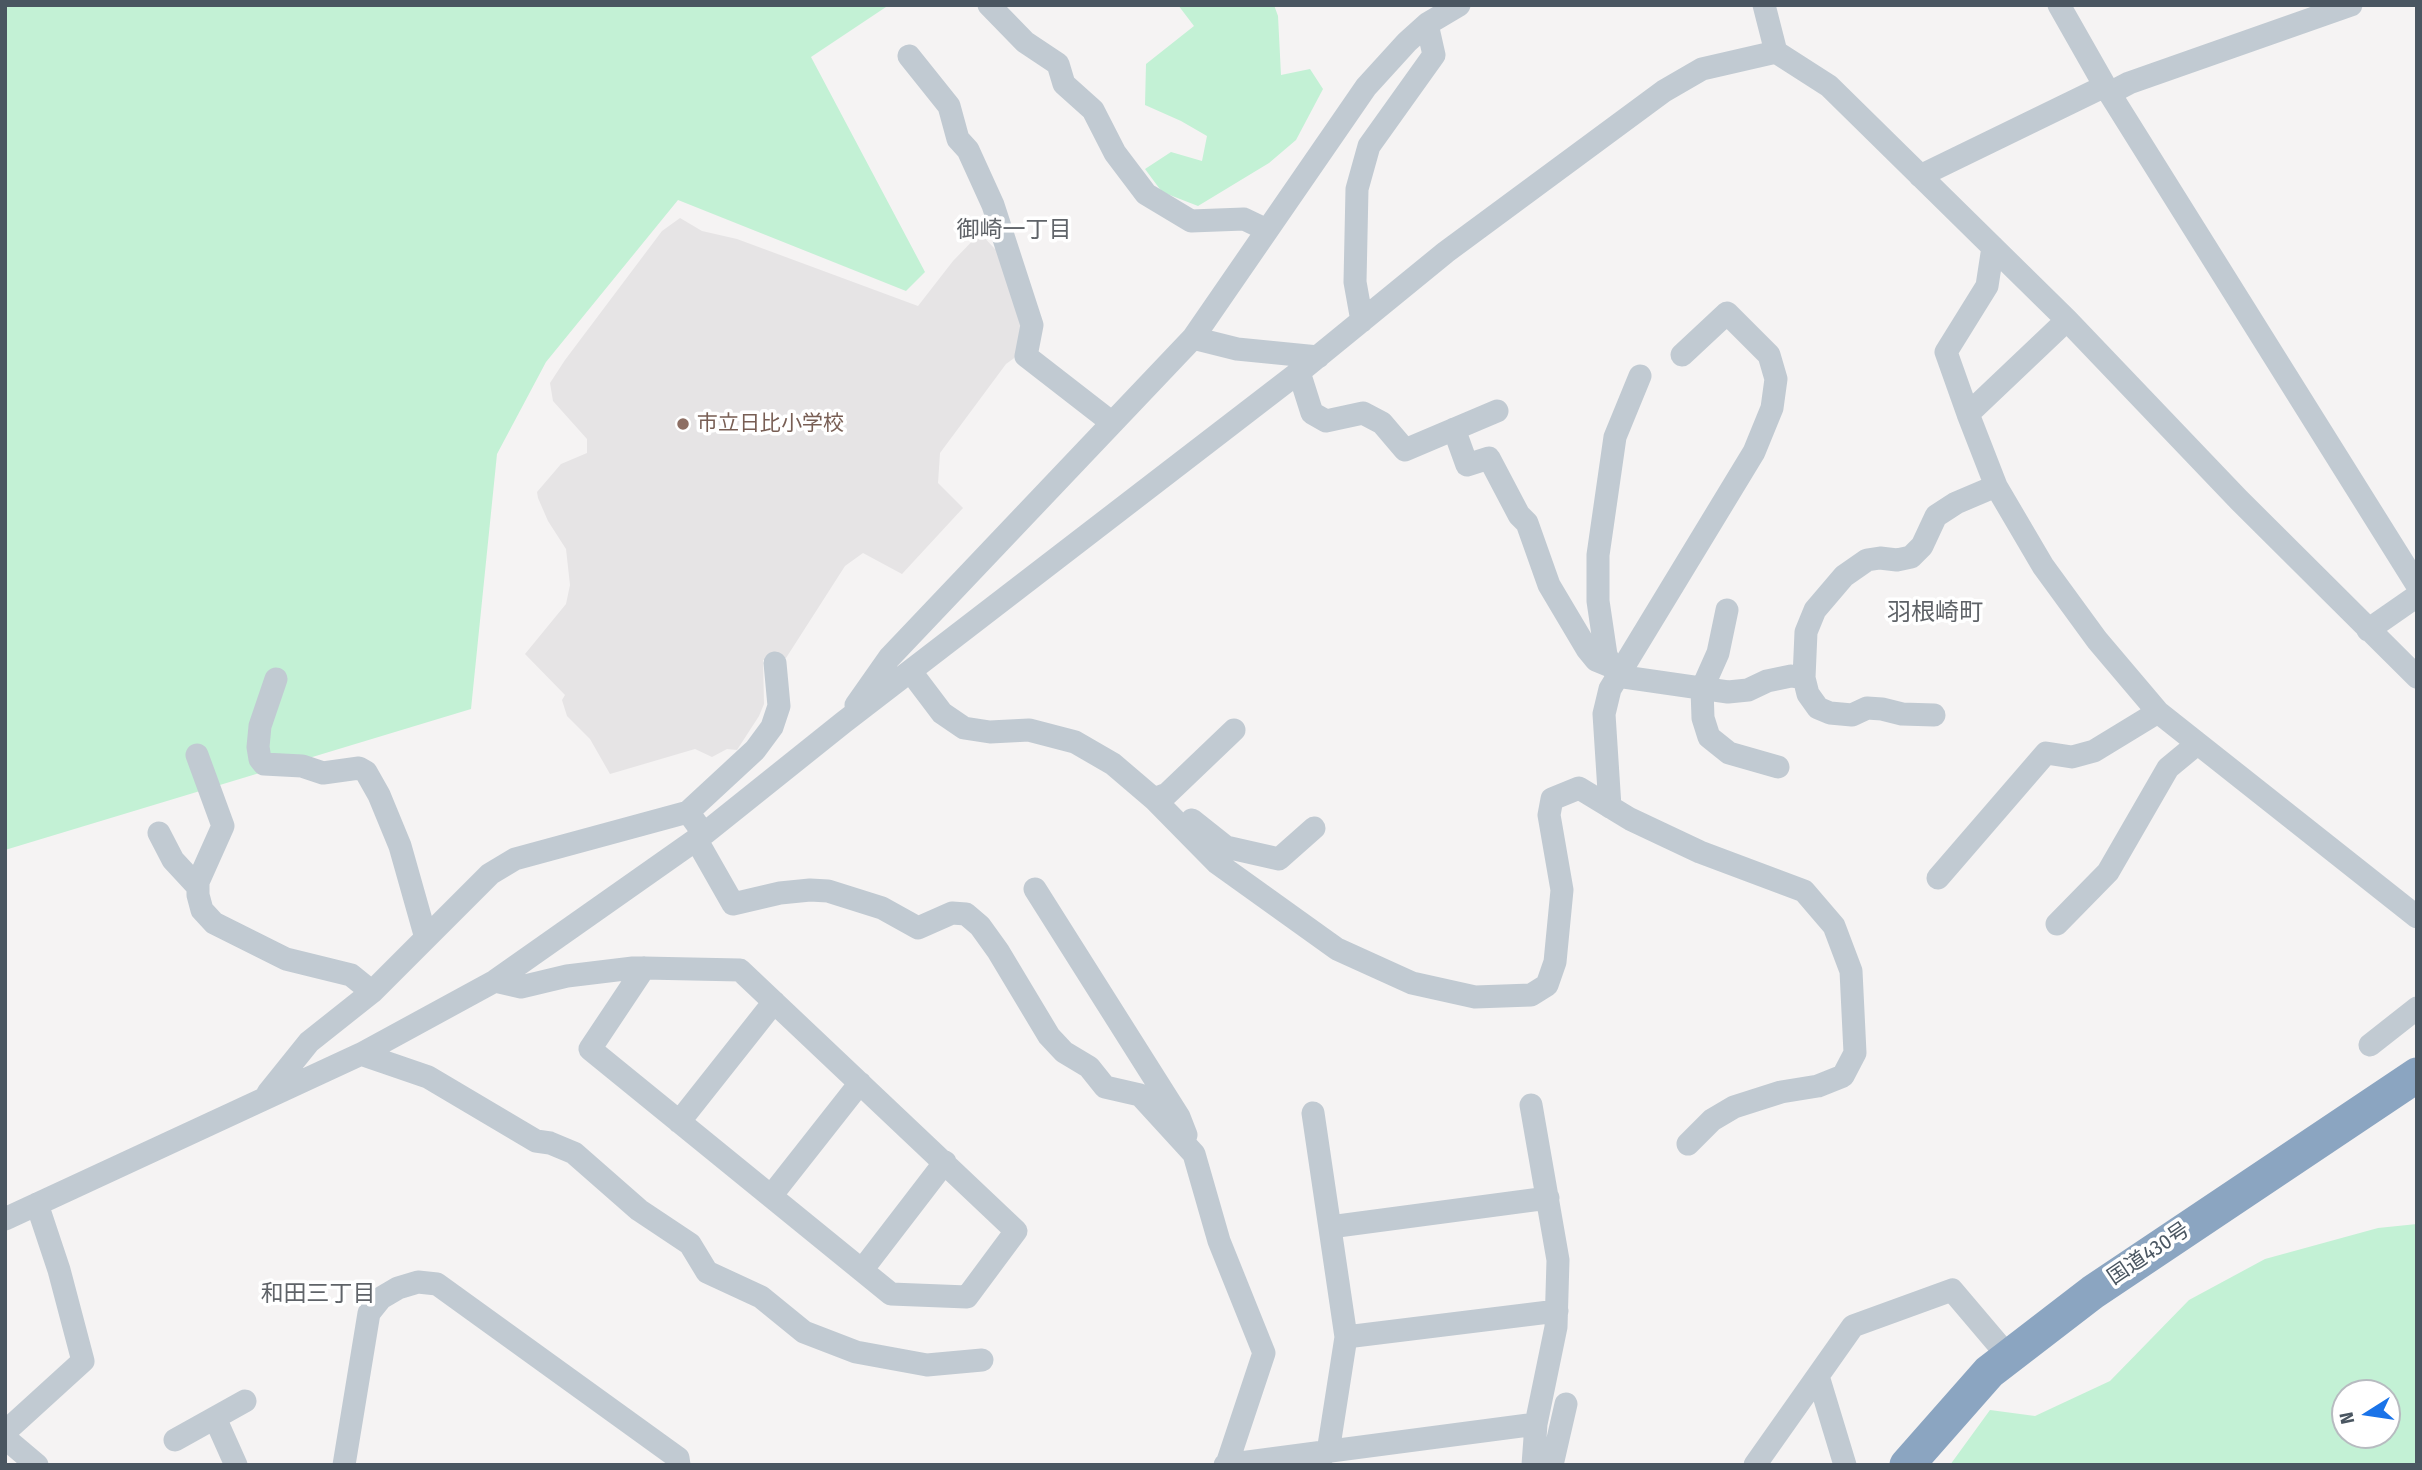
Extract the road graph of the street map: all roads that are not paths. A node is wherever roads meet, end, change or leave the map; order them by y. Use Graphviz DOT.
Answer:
graph roads {
  1 [pos="989,5"];
  2 [pos="1459,5"];
  3 [pos="1764,5"];
  4 [pos="2059,5"];
  5 [pos="2351,5"];
  6 [pos="1427,24"];
  7 [pos="1776,52"];
  8 [pos="909,56"];
  9 [pos="2107,90"];
  10 [pos="1920,176"];
  11 [pos="1267,230"];
  12 [pos="1993,247"];
  13 [pos="2067,320"];
  14 [pos="1362,321"];
  15 [pos="1193,338"];
  16 [pos="1682,355"];
  17 [pos="1318,357"];
  18 [pos="1299,372"];
  19 [pos="1640,376"];
  20 [pos="1497,411"];
  21 [pos="1968,414"];
  22 [pos="1111,422"];
  23 [pos="1454,429"];
  24 [pos="1996,486"];
  25 [pos="2417,585"];
  26 [pos="2417,596"];
  27 [pos="1727,610"];
  28 [pos="2368,630"];
  29 [pos="775,663"];
  30 [pos="911,672"];
  31 [pos="1615,672"];
  32 [pos="2417,677"];
  33 [pos="1804,678"];
  34 [pos="276,679"];
  35 [pos="1702,689"];
  36 [pos="2158,712"];
  37 [pos="1934,715"];
  38 [pos="844,722"];
  39 [pos="1234,730"];
  40 [pos="2197,744"];
  41 [pos="197,755"];
  42 [pos="1778,767"];
  43 [pos="1161,796"];
  44 [pos="1610,807"];
  45 [pos="688,812"];
  46 [pos="1314,828"];
  47 [pos="159,833"];
  48 [pos="700,836"];
  49 [pos="1938,878"];
  50 [pos="198,887"];
  51 [pos="1035,889"];
  52 [pos="2417,918"];
  53 [pos="2057,924"];
  54 [pos="426,938"];
  55 [pos="643,968"];
  56 [pos="495,981"];
  57 [pos="372,992"];
  58 [pos="774,1002"];
  59 [pos="2417,1008"];
  60 [pos="2370,1045"];
  61 [pos="361,1054"];
  62 [pos="2417,1074"];
  63 [pos="860,1083"];
  64 [pos="264,1098"];
  65 [pos="1531,1105"];
  66 [pos="1313,1112"];
  67 [pos="679,1122"];
  68 [pos="1688,1144"];
  69 [pos="1194,1154"];
  70 [pos="945,1162"];
  71 [pos="771,1196"];
  72 [pos="1548,1198"];
  73 [pos="16,1212"];
  74 [pos="1330,1227"];
  75 [pos="862,1270"];
  76 [pos="1557,1311"];
  77 [pos="1346,1338"];
  78 [pos="2008,1356"];
  79 [pos="982,1360"];
  80 [pos="1818,1376"];
  81 [pos="245,1401"];
  82 [pos="1566,1404"];
  83 [pos="215,1418"];
  84 [pos="1536,1424"];
  85 [pos="5,1432"];
  86 [pos="5,1438"];
  87 [pos="175,1440"];
  88 [pos="1328,1452"];
  89 [pos="37,1465"];
  90 [pos="236,1465"];
  91 [pos="344,1465"];
  92 [pos="679,1465"];
  93 [pos="1226,1465"];
  94 [pos="1533,1465"];
  95 [pos="1552,1465"];
  96 [pos="1755,1465"];
  97 [pos="1845,1465"];
  98 [pos="1907,1465"];
  1 -- 11 [label="street"];
  2 -- 6 [label="street"];
  3 -- 7 [label="street"];
  4 -- 9 [label="street"];
  5 -- 9 [label="street"];
  6 -- 11 [label="street"];
  6 -- 14 [label="street"];
  7 -- 10 [label="street"];
  7 -- 14 [label="street"];
  8 -- 22 [label="street"];
  9 -- 10 [label="street"];
  9 -- 25 [label="street"];
  10 -- 12 [label="street"];
  11 -- 15 [label="street"];
  12 -- 13 [label="street"];
  12 -- 21 [label="street"];
  13 -- 21 [label="street"];
  13 -- 28 [label="street"];
  14 -- 17 [label="street"];
  15 -- 17 [label="street"];
  15 -- 22 [label="street"];
  16 -- 31 [label="street"];
  17 -- 18 [label="street"];
  18 -- 23 [label="street"];
  18 -- 30 [label="street"];
  19 -- 31 [label="street"];
  20 -- 23 [label="street"];
  21 -- 24 [label="street"];
  22 -- 38 [label="street"];
  23 -- 31 [label="street"];
  24 -- 33 [label="street"];
  24 -- 36 [label="street"];
  26 -- 28 [label="street"];
  27 -- 35 [label="street"];
  28 -- 32 [label="street"];
  29 -- 45 [label="street"];
  30 -- 38 [label="street"];
  30 -- 43 [label="street"];
  31 -- 35 [label="street"];
  31 -- 44 [label="street"];
  33 -- 35 [label="street"];
  33 -- 37 [label="street"];
  34 -- 54 [label="street"];
  35 -- 42 [label="street"];
  36 -- 40 [label="street"];
  36 -- 49 [label="street"];
  38 -- 48 [label="street"];
  39 -- 43 [label="street"];
  40 -- 52 [label="street"];
  40 -- 53 [label="street"];
  41 -- 50 [label="street"];
  43 -- 44 [label="street"];
  43 -- 46 [label="street"];
  44 -- 68 [label="street"];
  45 -- 48 [label="street"];
  45 -- 54 [label="street"];
  47 -- 50 [label="street"];
  48 -- 56 [label="street"];
  48 -- 69 [label="street"];
  50 -- 57 [label="street"];
  51 -- 69 [label="street"];
  54 -- 57 [label="street"];
  55 -- 56 [label="street"];
  55 -- 58 [label="street"];
  55 -- 67 [label="street"];
  56 -- 61 [label="street"];
  57 -- 64 [label="street"];
  58 -- 63 [label="street"];
  58 -- 67 [label="street"];
  59 -- 60 [label="street"];
  61 -- 64 [label="street"];
  61 -- 79 [label="street"];
  62 -- 78 [label="highway, 国道430号"];
  63 -- 70 [label="street"];
  63 -- 71 [label="street"];
  64 -- 73 [label="street"];
  65 -- 72 [label="street"];
  66 -- 74 [label="street"];
  67 -- 71 [label="street"];
  69 -- 93 [label="street"];
  70 -- 75 [label="street"];
  70 -- 75 [label="street"];
  71 -- 75 [label="street"];
  72 -- 74 [label="street"];
  72 -- 76 [label="street"];
  73 -- 85 [label="street"];
  74 -- 77 [label="street"];
  76 -- 77 [label="street"];
  76 -- 84 [label="street"];
  77 -- 88 [label="street"];
  78 -- 80 [label="street"];
  78 -- 98 [label="highway, 国道430号"];
  80 -- 96 [label="street"];
  80 -- 97 [label="street"];
  81 -- 83 [label="street"];
  82 -- 95 [label="street"];
  83 -- 87 [label="street"];
  83 -- 90 [label="street"];
  84 -- 88 [label="street"];
  84 -- 94 [label="street"];
  86 -- 89 [label="street"];
  88 -- 93 [label="street"];
  91 -- 92 [label="street"];
}
